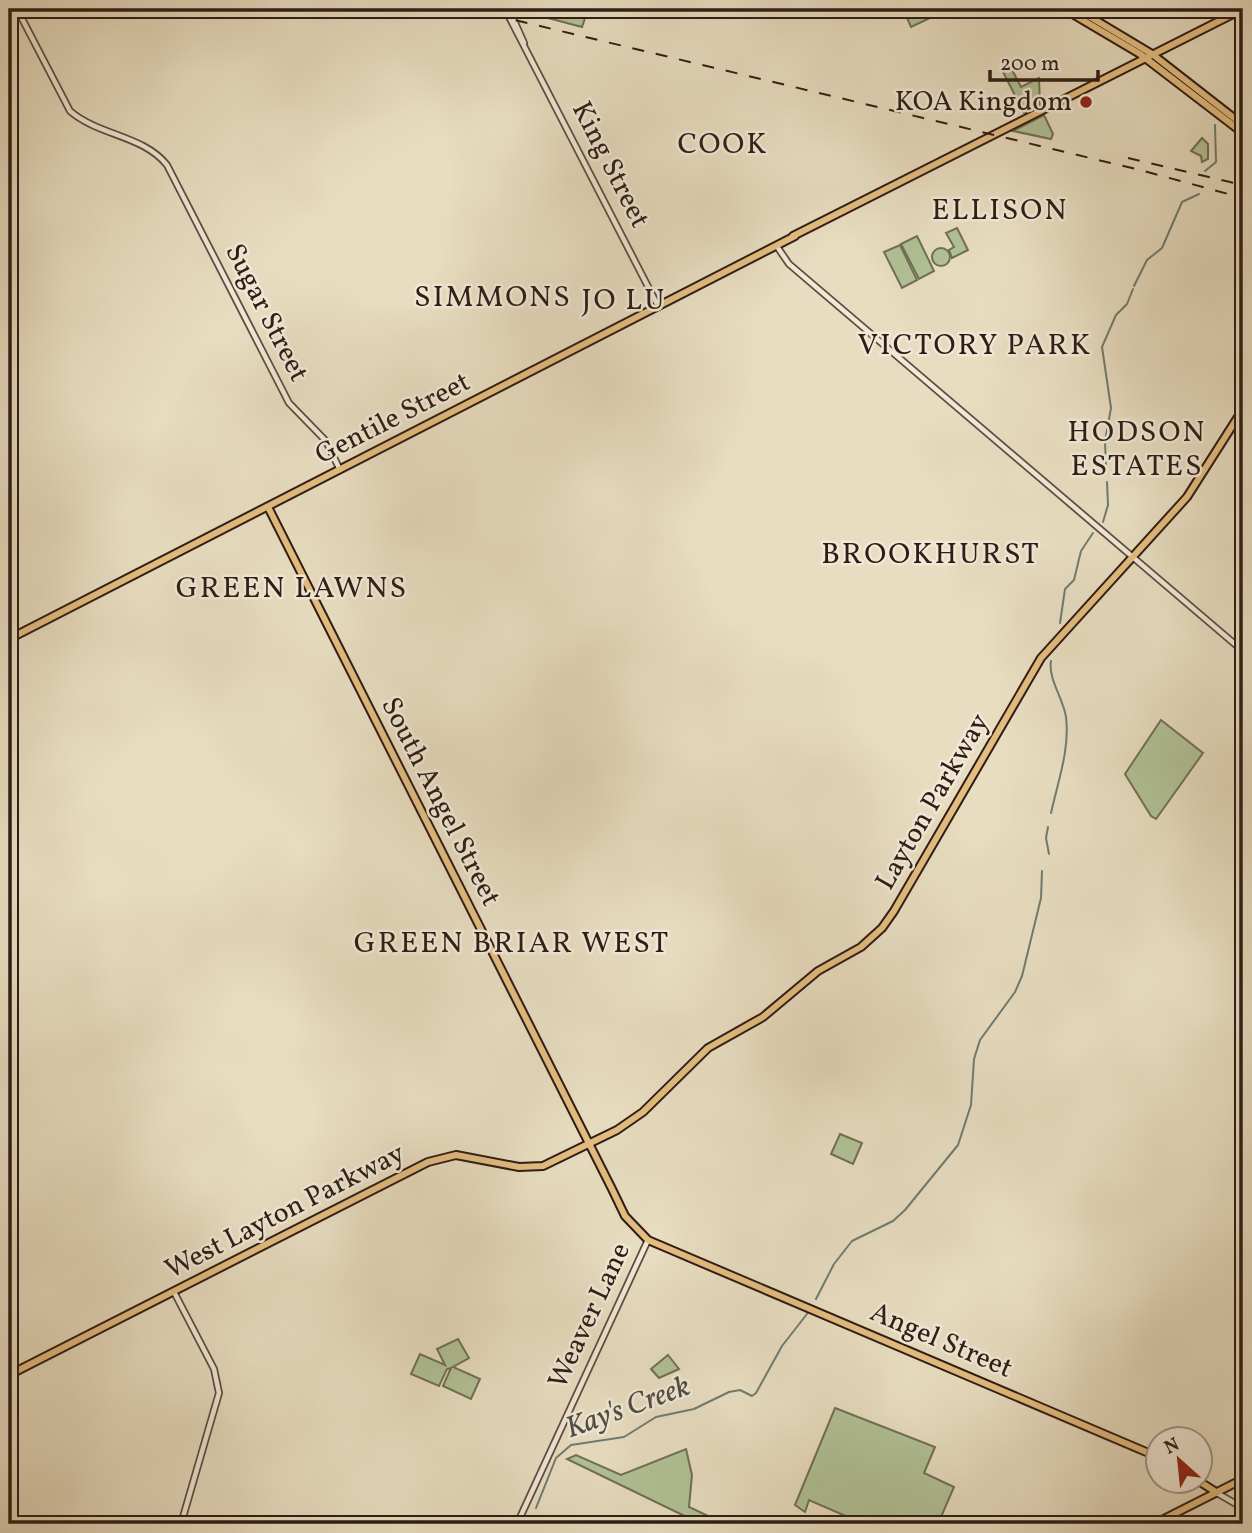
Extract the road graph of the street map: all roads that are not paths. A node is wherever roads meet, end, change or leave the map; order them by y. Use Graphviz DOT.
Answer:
graph roads {
  1 [pos="17,9"];
  2 [pos="507,9"];
  3 [pos="1064,9"];
  4 [pos="1077,9"];
  5 [pos="1243,9"];
  6 [pos="1148,56"];
  7 [pos="1243,125"];
  8 [pos="1243,133"];
  9 [pos="795,236"];
  10 [pos="778,248"];
  11 [pos="765,252"];
  12 [pos="658,306"];
  13 [pos="1243,409"];
  14 [pos="340,470"];
  15 [pos="268,507"];
  16 [pos="1134,557"];
  17 [pos="9,639"];
  18 [pos="1243,650"];
  19 [pos="590,1144"];
  20 [pos="648,1240"];
  21 [pos="708,1265"];
  22 [pos="174,1292"];
  23 [pos="9,1376"];
  24 [pos="1144,1451"];
  25 [pos="1243,1479"];
  26 [pos="1216,1492"];
  27 [pos="1243,1508"];
  28 [pos="181,1524"];
  29 [pos="517,1524"];
  30 [pos="1154,1524"];
  1 -- 14 [label="street, Sugar Street"];
  2 -- 12 [label="street, King Street"];
  3 -- 6 [label="main road"];
  4 -- 6 [label="main road"];
  5 -- 6 [label="main road, Gentile Street"];
  6 -- 7 [label="main road"];
  6 -- 8 [label="main road"];
  6 -- 9 [label="main road, Gentile Street"];
  9 -- 10 [label="main road, Gentile Street"];
  9 -- 11 [label="main road, Gentile Street"];
  10 -- 11 [label="main road, Gentile Street"];
  10 -- 16 [label="street"];
  11 -- 12 [label="main road, Gentile Street"];
  12 -- 14 [label="main road, Gentile Street"];
  13 -- 16 [label="main road, Layton Parkway"];
  14 -- 15 [label="main road, Gentile Street"];
  15 -- 17 [label="main road, Gentile Street"];
  15 -- 19 [label="main road, South Angel Street"];
  16 -- 18 [label="street"];
  16 -- 19 [label="main road, Layton Parkway"];
  19 -- 20 [label="main road, South Angel Street"];
  19 -- 22 [label="main road, West Layton Parkway"];
  20 -- 21 [label="main road, South Angel Street"];
  20 -- 29 [label="street, Weaver Lane"];
  21 -- 24 [label="main road, Angel Street"];
  22 -- 23 [label="main road, West Layton Parkway"];
  22 -- 28 [label="street"];
  25 -- 26 [label="main road"];
  26 -- 27 [label="street"];
  26 -- 30 [label="main road"];
}
